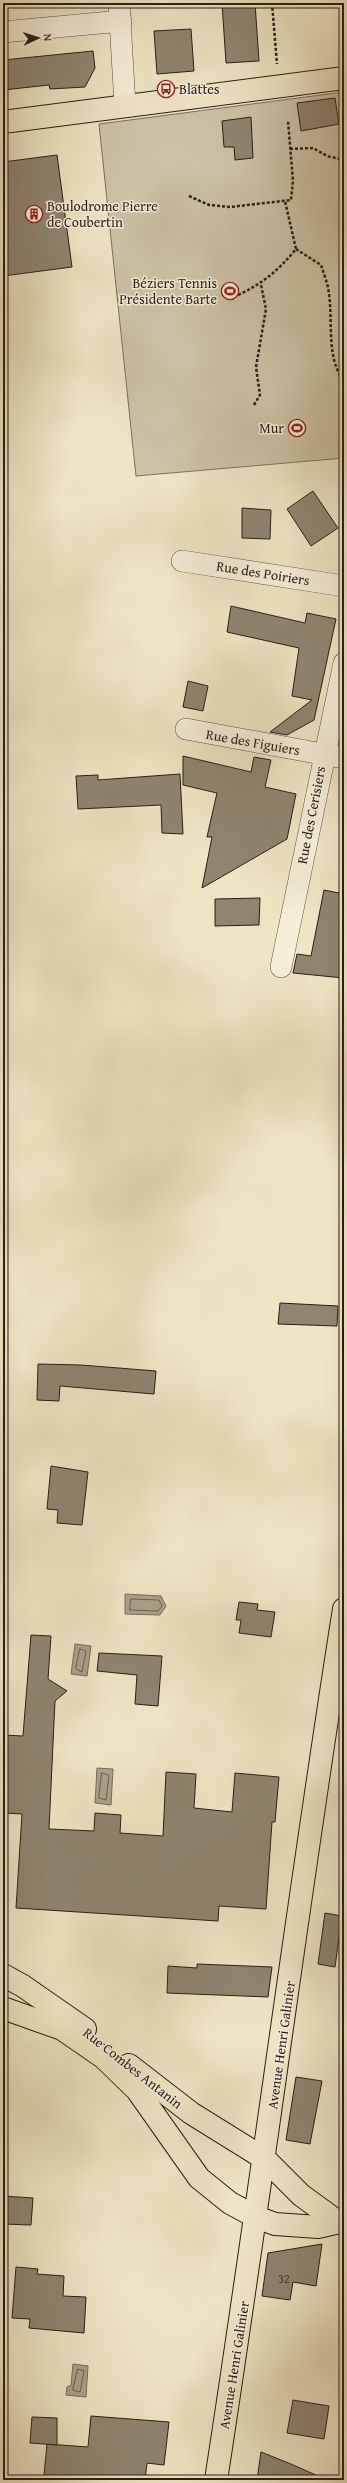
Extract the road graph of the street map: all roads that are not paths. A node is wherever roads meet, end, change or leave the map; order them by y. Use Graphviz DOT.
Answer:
graph roads {
  1 [pos="120,12"];
  2 [pos="3,32"];
  3 [pos="344,78"];
  4 [pos="125,105"];
  5 [pos="3,122"];
  6 [pos="182,561"];
  7 [pos="344,586"];
  8 [pos="344,663"];
  9 [pos="186,729"];
  10 [pos="323,755"];
  11 [pos="344,758"];
  12 [pos="281,967"];
  13 [pos="344,1609"];
  14 [pos="3,1975"];
  15 [pos="3,2008"];
  16 [pos="265,2159"];
  17 [pos="256,2217"];
  18 [pos="341,2222"];
  19 [pos="216,2480"];
  1 -- 2 [label="street"];
  1 -- 4 [label="street"];
  3 -- 4 [label="main road"];
  4 -- 5 [label="main road"];
  6 -- 7 [label="street, Rue des Poiriers"];
  8 -- 10 [label="street, Rue des Cerisiers"];
  9 -- 10 [label="street, Rue des Figuiers"];
  10 -- 11 [label="street, Rue des Figuiers"];
  10 -- 12 [label="street, Rue des Cerisiers"];
  13 -- 16 [label="main road, Avenue Henri Galinier"];
  14 -- 16 [label="main road, Rue Combes Antanin"];
  15 -- 17 [label="main road, Rue Combes Antanin"];
  16 -- 17 [label="main road, Avenue Henri Galinier"];
  16 -- 18 [label="main road, Rue Combes Antanin"];
  17 -- 18 [label="main road, Rue Combes Antanin"];
  17 -- 19 [label="main road, Avenue Henri Galinier"];
}
